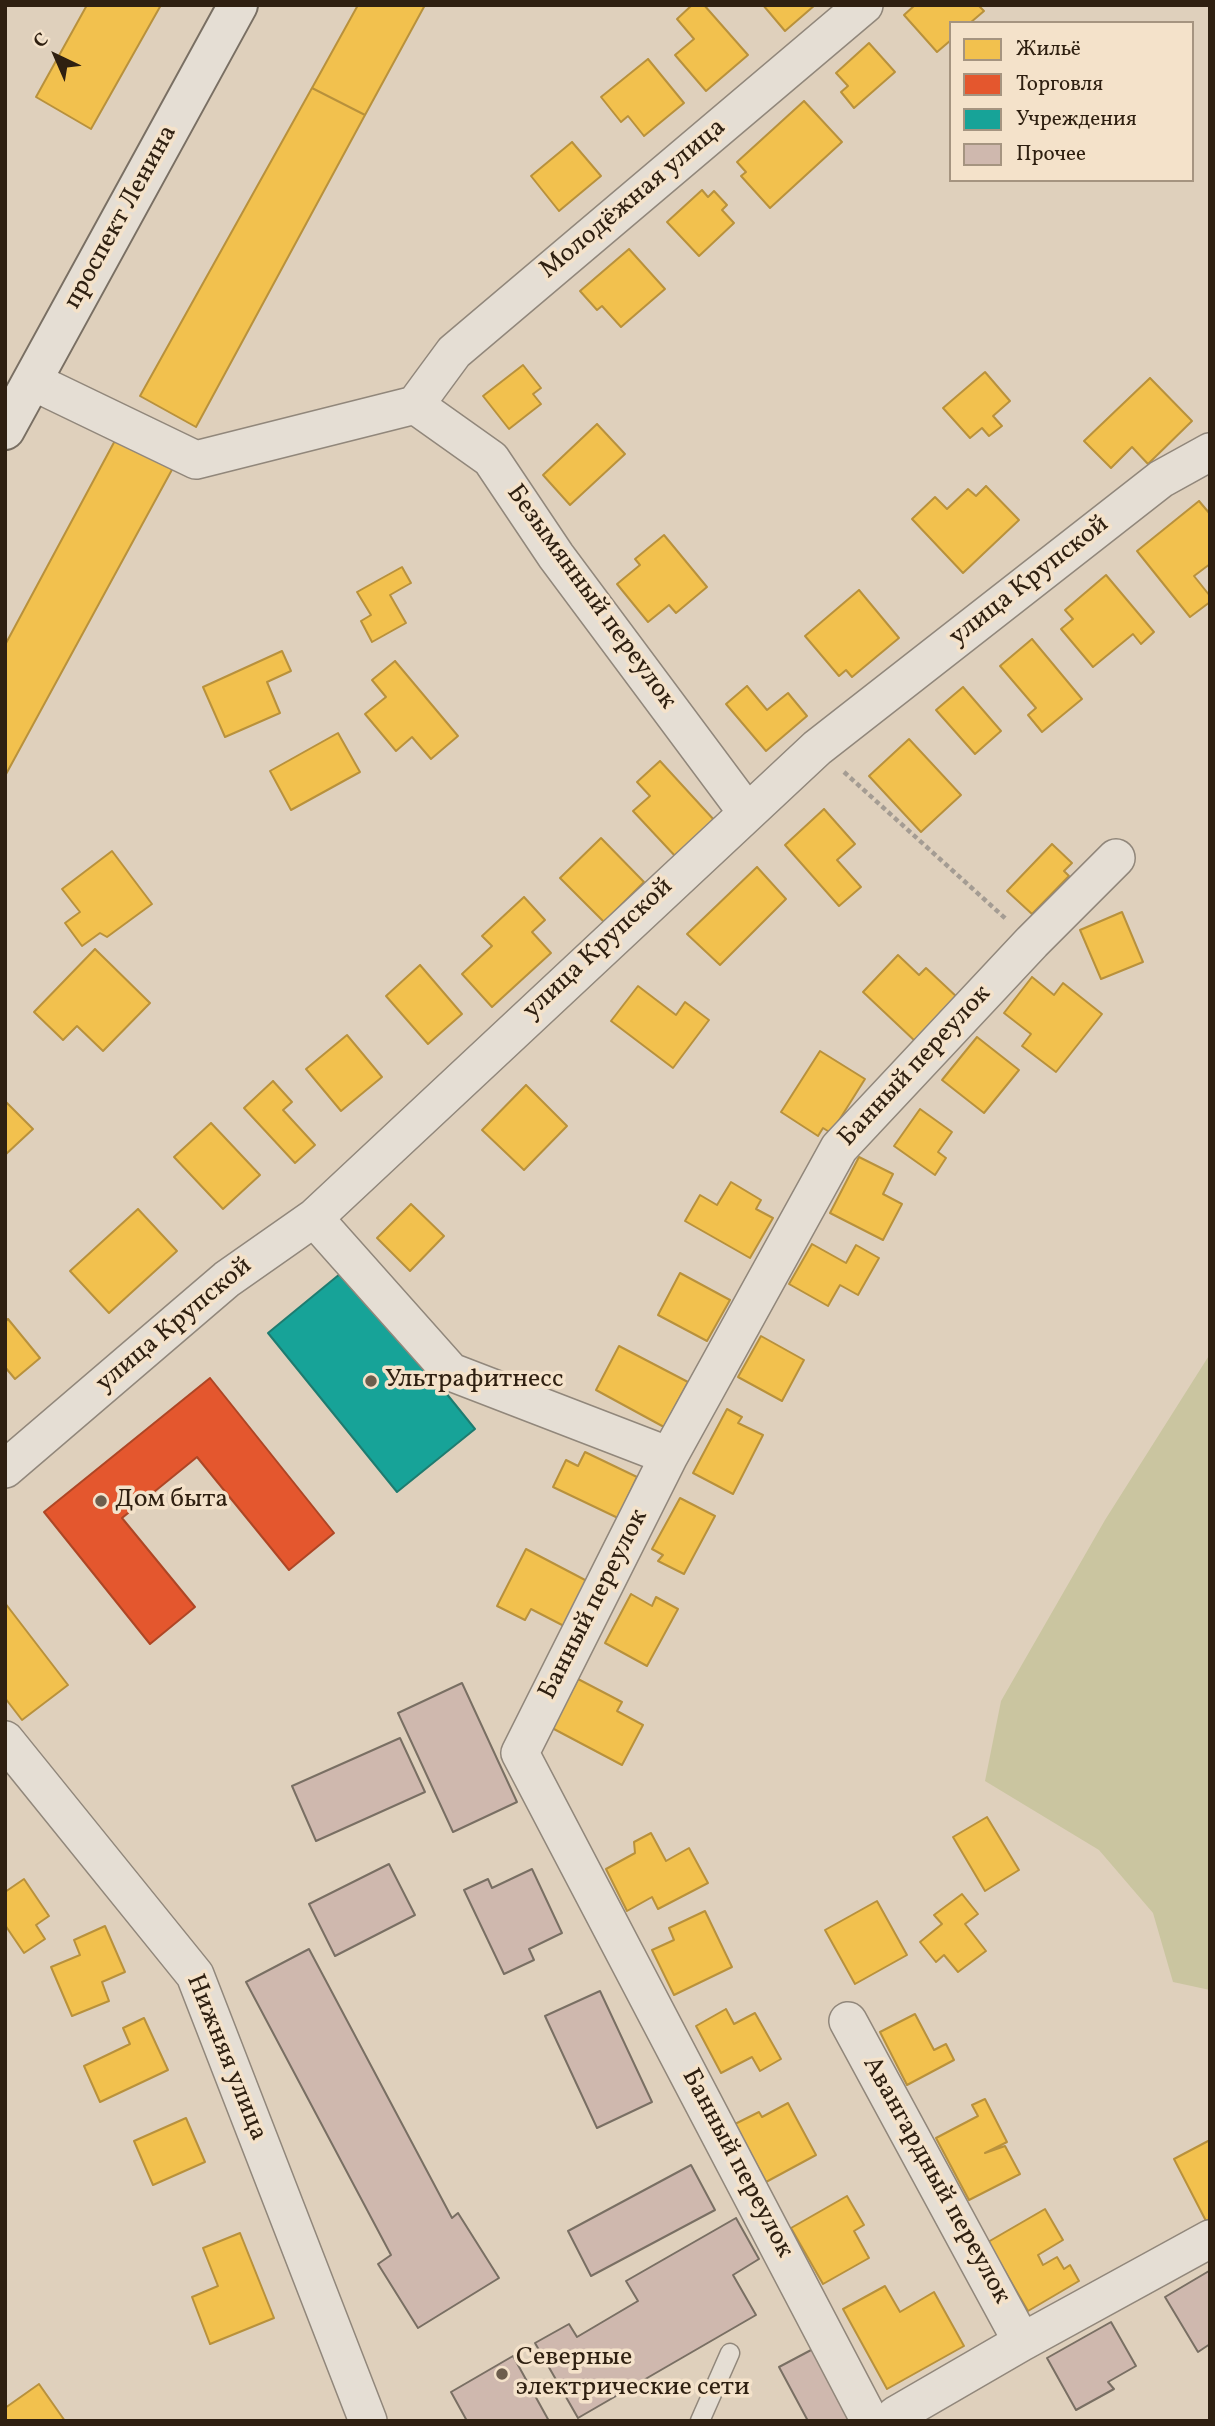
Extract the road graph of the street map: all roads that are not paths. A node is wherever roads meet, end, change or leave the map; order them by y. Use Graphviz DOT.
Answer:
graph roads {
  1 [pos="238,5"];
  2 [pos="864,5"];
  3 [pos="32,381"];
  4 [pos="415,405"];
  5 [pos="5,430"];
  6 [pos="1210,452"];
  7 [pos="746,811"];
  8 [pos="1116,858"];
  9 [pos="314,1219"];
  10 [pos="670,1456"];
  11 [pos="5,1469"];
  12 [pos="5,1740"];
  13 [pos="848,2021"];
  14 [pos="1210,2239"];
  15 [pos="1022,2342"];
  16 [pos="730,2353"];
  17 [pos="368,2421"];
  18 [pos="700,2421"];
  19 [pos="870,2421"];
  20 [pos="895,2421"];
  1 -- 3 [label="main road, проспект Ленина"];
  2 -- 4 [label="street, Молодёжная улица"];
  3 -- 4 [label="street"];
  3 -- 5 [label="main road, проспект Ленина"];
  4 -- 7 [label="street, Безымянный переулок"];
  6 -- 7 [label="street, улица Крупской"];
  7 -- 9 [label="street, улица Крупской"];
  8 -- 10 [label="street, Банный переулок"];
  9 -- 10 [label="street"];
  9 -- 11 [label="street, улица Крупской"];
  10 -- 19 [label="street, Банный переулок"];
  12 -- 17 [label="street, Нижняя улица"];
  13 -- 15 [label="street, Авангардный переулок"];
  14 -- 15 [label="street"];
  15 -- 20 [label="street"];
  16 -- 18 [label="lane"];
}
